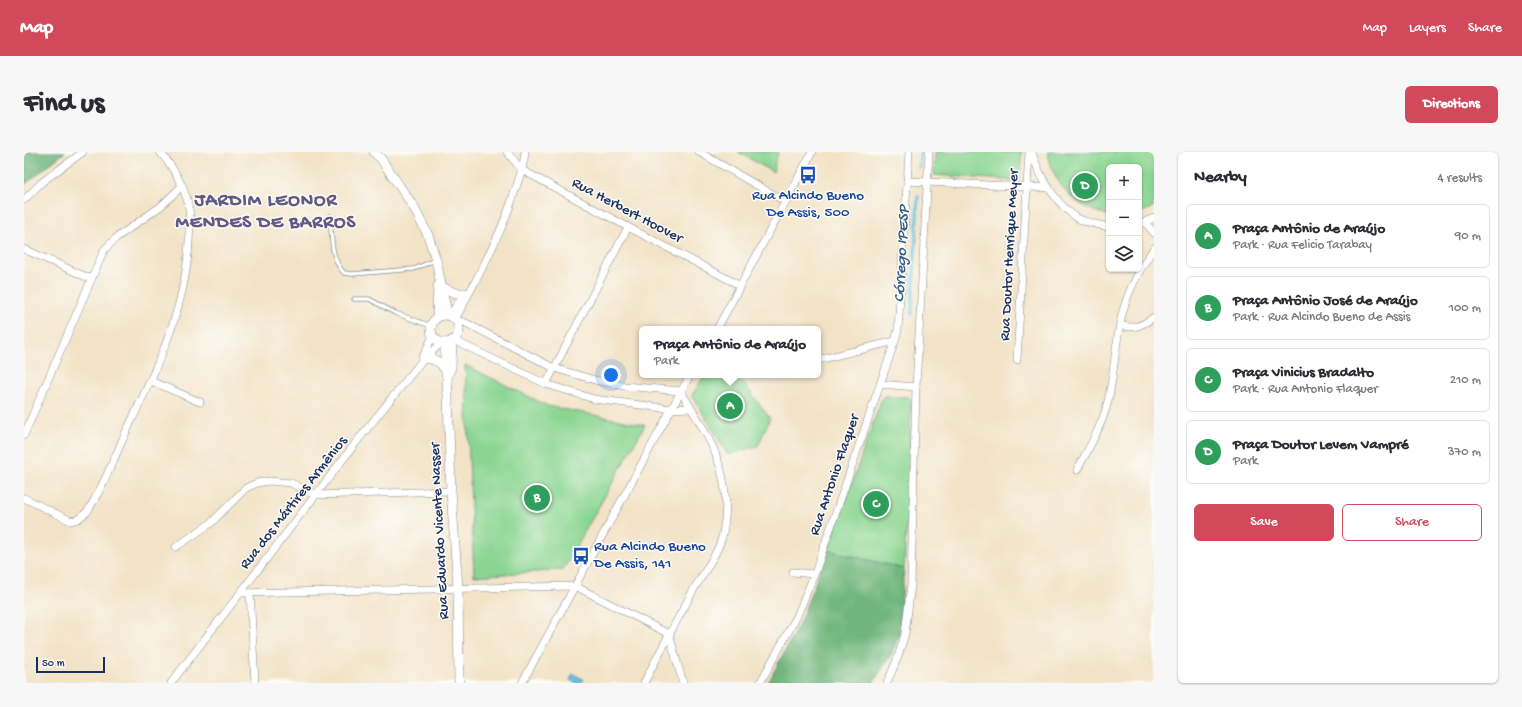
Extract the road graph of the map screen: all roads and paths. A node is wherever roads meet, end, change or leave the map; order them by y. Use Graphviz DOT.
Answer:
graph roads {
  1 [pos="83,152"];
  2 [pos="160,152"];
  3 [pos="374,152"];
  4 [pos="507,152"];
  5 [pos="525,152"];
  6 [pos="699,152"];
  7 [pos="909,152"];
  8 [pos="929,152"];
  9 [pos="1031,152"];
  10 [pos="809,154"];
  11 [pos="522,170"];
  12 [pos="908,182"];
  13 [pos="926,182"];
  14 [pos="182,186"];
  15 [pos="1026,187"];
  16 [pos="1049,188"];
  17 [pos="24,200"];
  18 [pos="786,202"];
  19 [pos="330,216"];
  20 [pos="1154,218"];
  21 [pos="1142,223"];
  22 [pos="1106,226"];
  23 [pos="628,227"];
  24 [pos="1154,233"];
  25 [pos="1154,248"];
  26 [pos="24,249"];
  27 [pos="437,264"];
  28 [pos="91,279"];
  29 [pos="473,285"];
  30 [pos="741,286"];
  31 [pos="442,287"];
  32 [pos="465,293"];
  33 [pos="354,299"];
  34 [pos="437,317"];
  35 [pos="1154,317"];
  36 [pos="452,318"];
  37 [pos="1120,325"];
  38 [pos="431,326"];
  39 [pos="719,326"];
  40 [pos="433,336"];
  41 [pos="448,341"];
  42 [pos="895,341"];
  43 [pos="821,359"];
  44 [pos="422,360"];
  45 [pos="1017,360"];
  46 [pos="554,368"];
  47 [pos="446,375"];
  48 [pos="688,378"];
  49 [pos="151,381"];
  50 [pos="546,384"];
  51 [pos="880,384"];
  52 [pos="916,387"];
  53 [pos="681,391"];
  54 [pos="200,402"];
  55 [pos="690,408"];
  56 [pos="672,409"];
  57 [pos="24,435"];
  58 [pos="1077,470"];
  59 [pos="451,491"];
  60 [pos="315,495"];
  61 [pos="24,498"];
  62 [pos="176,548"];
  63 [pos="793,572"];
  64 [pos="814,574"];
  65 [pos="575,586"];
  66 [pos="458,588"];
  67 [pos="241,593"];
  68 [pos="250,593"];
  69 [pos="669,634"];
  70 [pos="171,683"];
  71 [pos="255,683"];
  72 [pos="459,683"];
  73 [pos="522,683"];
  74 [pos="644,683"];
  75 [pos="683,683"];
  76 [pos="760,683"];
  77 [pos="886,683"];
  1 -- 17 [label="street"];
  2 -- 14 [label="street"];
  3 -- 27 [label="street"];
  4 -- 11 [label="street, Rua Herbert Hoover"];
  5 -- 11 [label="street"];
  6 -- 18 [label="street"];
  7 -- 12 [label="street, Rua Antonio Flaquer"];
  8 -- 13 [label="street"];
  9 -- 15 [label="street, Rua Doutor Henrique Meyer"];
  9 -- 16 [label="street"];
  10 -- 18 [label="street"];
  11 -- 23 [label="street, Rua Herbert Hoover"];
  11 -- 29 [label="street"];
  12 -- 13 [label="street"];
  12 -- 42 [label="street, Rua Antonio Flaquer"];
  13 -- 15 [label="street"];
  13 -- 52 [label="street"];
  14 -- 28 [label="street"];
  14 -- 49 [label="street"];
  15 -- 16 [label="street"];
  15 -- 45 [label="street, Rua Doutor Henrique Meyer"];
  16 -- 22 [label="street"];
  18 -- 30 [label="street"];
  19 -- 27 [label="lane"];
  20 -- 21 [label="street"];
  21 -- 24 [label="street"];
  23 -- 30 [label="street, Rua Herbert Hoover"];
  23 -- 46 [label="street"];
  25 -- 37 [label="street"];
  26 -- 28 [label="street"];
  27 -- 31 [label="street"];
  27 -- 34 [label="street"];
  28 -- 57 [label="street"];
  29 -- 32 [label="street"];
  29 -- 36 [label="street"];
  30 -- 39 [label="street"];
  31 -- 32 [label="street"];
  31 -- 36 [label="street"];
  32 -- 36 [label="street"];
  33 -- 38 [label="lane"];
  34 -- 36 [label="street"];
  34 -- 38 [label="street"];
  35 -- 37 [label="street"];
  36 -- 41 [label="street"];
  36 -- 46 [label="street"];
  37 -- 58 [label="street"];
  38 -- 40 [label="street"];
  40 -- 41 [label="street"];
  40 -- 44 [label="street"];
  41 -- 44 [label="street, Rua dos Mártires Armênios"];
  41 -- 47 [label="street, Rua Eduardo Vicente Nasser"];
  41 -- 50 [label="street"];
  42 -- 43 [label="street"];
  42 -- 51 [label="street, Rua Antonio Flaquer"];
  44 -- 47 [label="street"];
  44 -- 60 [label="street, Rua dos Mártires Armênios"];
  46 -- 50 [label="street"];
  46 -- 53 [label="street"];
  47 -- 59 [label="street, Rua Eduardo Vicente Nasser"];
  48 -- 53 [label="street"];
  49 -- 54 [label="street"];
  49 -- 61 [label="street"];
  50 -- 56 [label="street"];
  51 -- 52 [label="street"];
  51 -- 64 [label="street, Rua Antonio Flaquer"];
  52 -- 77 [label="street"];
  53 -- 55 [label="street"];
  53 -- 56 [label="street"];
  55 -- 56 [label="street"];
  55 -- 69 [label="street"];
  56 -- 65 [label="street"];
  59 -- 60 [label="street"];
  59 -- 66 [label="street, Rua Eduardo Vicente Nasser"];
  60 -- 62 [label="street"];
  60 -- 67 [label="street, Rua dos Mártires Armênios"];
  63 -- 64 [label="street"];
  64 -- 76 [label="street, Rua Antonio Flaquer"];
  65 -- 66 [label="street"];
  65 -- 69 [label="street"];
  65 -- 73 [label="street"];
  66 -- 68 [label="street"];
  66 -- 72 [label="street, Rua Eduardo Vicente Nasser"];
  67 -- 68 [label="street"];
  67 -- 70 [label="street, Rua dos Mártires Armênios"];
  68 -- 71 [label="street"];
  69 -- 74 [label="street"];
  69 -- 75 [label="street"];
}
